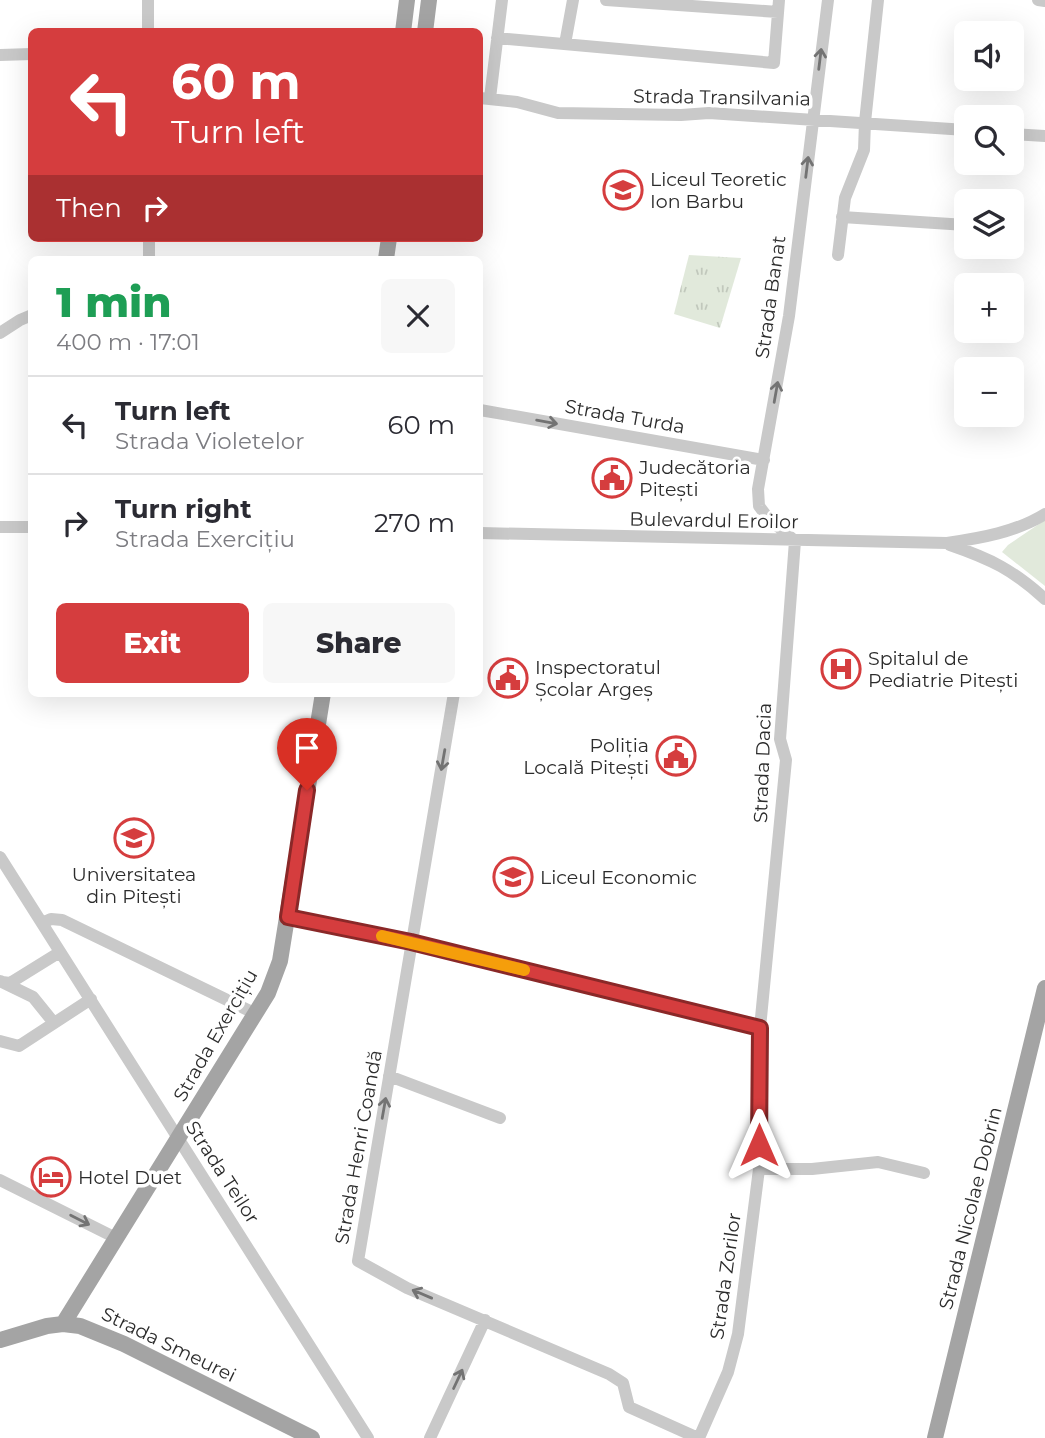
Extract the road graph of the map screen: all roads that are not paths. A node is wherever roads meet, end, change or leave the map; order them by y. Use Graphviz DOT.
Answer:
graph roads {
  1 [pos="148,0"];
  2 [pos="407,0"];
  3 [pos="429,0"];
  4 [pos="502,0"];
  5 [pos="573,0"];
  6 [pos="606,0"];
  7 [pos="828,0"];
  8 [pos="878,0"];
  9 [pos="1038,0"];
  10 [pos="1045,1"];
  11 [pos="779,6"];
  12 [pos="148,28"];
  13 [pos="404,28"];
  14 [pos="426,28"];
  15 [pos="497,38"];
  16 [pos="565,44"];
  17 [pos="28,54"];
  18 [pos="0,55"];
  19 [pos="485,98"];
  20 [pos="813,118"];
  21 [pos="865,122"];
  22 [pos="954,129"];
  23 [pos="1024,135"];
  24 [pos="1045,136"];
  25 [pos="842,217"];
  26 [pos="954,224"];
  27 [pos="838,256"];
  28 [pos="28,317"];
  29 [pos="0,333"];
  30 [pos="483,411"];
  31 [pos="765,460"];
  32 [pos="1045,514"];
  33 [pos="0,527"];
  34 [pos="28,527"];
  35 [pos="483,533"];
  36 [pos="795,541"];
  37 [pos="947,543"];
  38 [pos="1045,599"];
  39 [pos="322,697"];
  40 [pos="453,697"];
  41 [pos="0,857"];
  42 [pos="288,917"];
  43 [pos="42,923"];
  44 [pos="411,942"];
  45 [pos="60,952"];
  46 [pos="1,981"];
  47 [pos="1045,988"];
  48 [pos="90,999"];
  49 [pos="256,1014"];
  50 [pos="54,1023"];
  51 [pos="760,1028"];
  52 [pos="0,1041"];
  53 [pos="389,1076"];
  54 [pos="500,1118"];
  55 [pos="178,1138"];
  56 [pos="759,1169"];
  57 [pos="925,1173"];
  58 [pos="0,1181"];
  59 [pos="116,1238"];
  60 [pos="485,1320"];
  61 [pos="63,1324"];
  62 [pos="0,1340"];
  63 [pos="312,1438"];
  64 [pos="368,1438"];
  65 [pos="430,1438"];
  66 [pos="698,1438"];
  67 [pos="935,1438"];
  1 -- 12 [label="street"];
  2 -- 13 [label="main road"];
  3 -- 14 [label="main road"];
  4 -- 15 [label="street"];
  5 -- 16 [label="street"];
  6 -- 11 [label="street"];
  20 -- 7 [label="street, Strada Banat, one-way"];
  8 -- 21 [label="street"];
  9 -- 10 [label="street"];
  11 -- 16 [label="street"];
  15 -- 16 [label="street"];
  15 -- 19 [label="street"];
  17 -- 18 [label="street"];
  19 -- 20 [label="street, Strada Transilvania"];
  20 -- 21 [label="street, Strada Transilvania"];
  31 -- 20 [label="street, Strada Banat, one-way"];
  21 -- 22 [label="street, Strada Transilvania"];
  21 -- 25 [label="street"];
  23 -- 24 [label="street"];
  25 -- 26 [label="street"];
  25 -- 27 [label="street"];
  28 -- 29 [label="street"];
  30 -- 31 [label="street, Strada Turda, one-way"];
  31 -- 36 [label="street, Strada Banat"];
  32 -- 37 [label="street, Bulevardul Eroilor"];
  33 -- 34 [label="street"];
  35 -- 36 [label="street, Bulevardul Eroilor"];
  36 -- 37 [label="street, Bulevardul Eroilor"];
  36 -- 51 [label="street, Strada Dacia"];
  37 -- 38 [label="street, Bulevardul Eroilor"];
  39 -- 42 [label="main road, Strada Exercițiu"];
  40 -- 44 [label="street, Strada Henri Coandă, one-way"];
  41 -- 43 [label="street, Strada Teilor"];
  42 -- 44 [label="street"];
  42 -- 49 [label="main road, Strada Exercițiu"];
  43 -- 45 [label="street, Strada Teilor"];
  43 -- 49 [label="street"];
  44 -- 51 [label="street"];
  44 -- 53 [label="street, Strada Henri Coandă"];
  45 -- 46 [label="street"];
  45 -- 48 [label="street, Strada Teilor"];
  46 -- 50 [label="street"];
  47 -- 67 [label="main road, Strada Nicolae Dobrin"];
  48 -- 50 [label="street"];
  48 -- 55 [label="street, Strada Teilor"];
  49 -- 55 [label="main road, Strada Exercițiu"];
  50 -- 52 [label="street"];
  51 -- 56 [label="street, Strada Zorilor"];
  53 -- 54 [label="street"];
  60 -- 53 [label="street, Strada Henri Coandă, one-way"];
  55 -- 59 [label="main road, Strada Exercițiu"];
  55 -- 64 [label="street, Strada Teilor"];
  56 -- 57 [label="street"];
  56 -- 66 [label="street, Strada Zorilor"];
  58 -- 59 [label="street, one-way"];
  59 -- 61 [label="main road, Strada Exercițiu"];
  65 -- 60 [label="street, one-way"];
  60 -- 66 [label="street, Strada Henri Coandă"];
  61 -- 62 [label="main road, Strada Smeurei"];
  61 -- 63 [label="main road, Strada Smeurei"];
}
